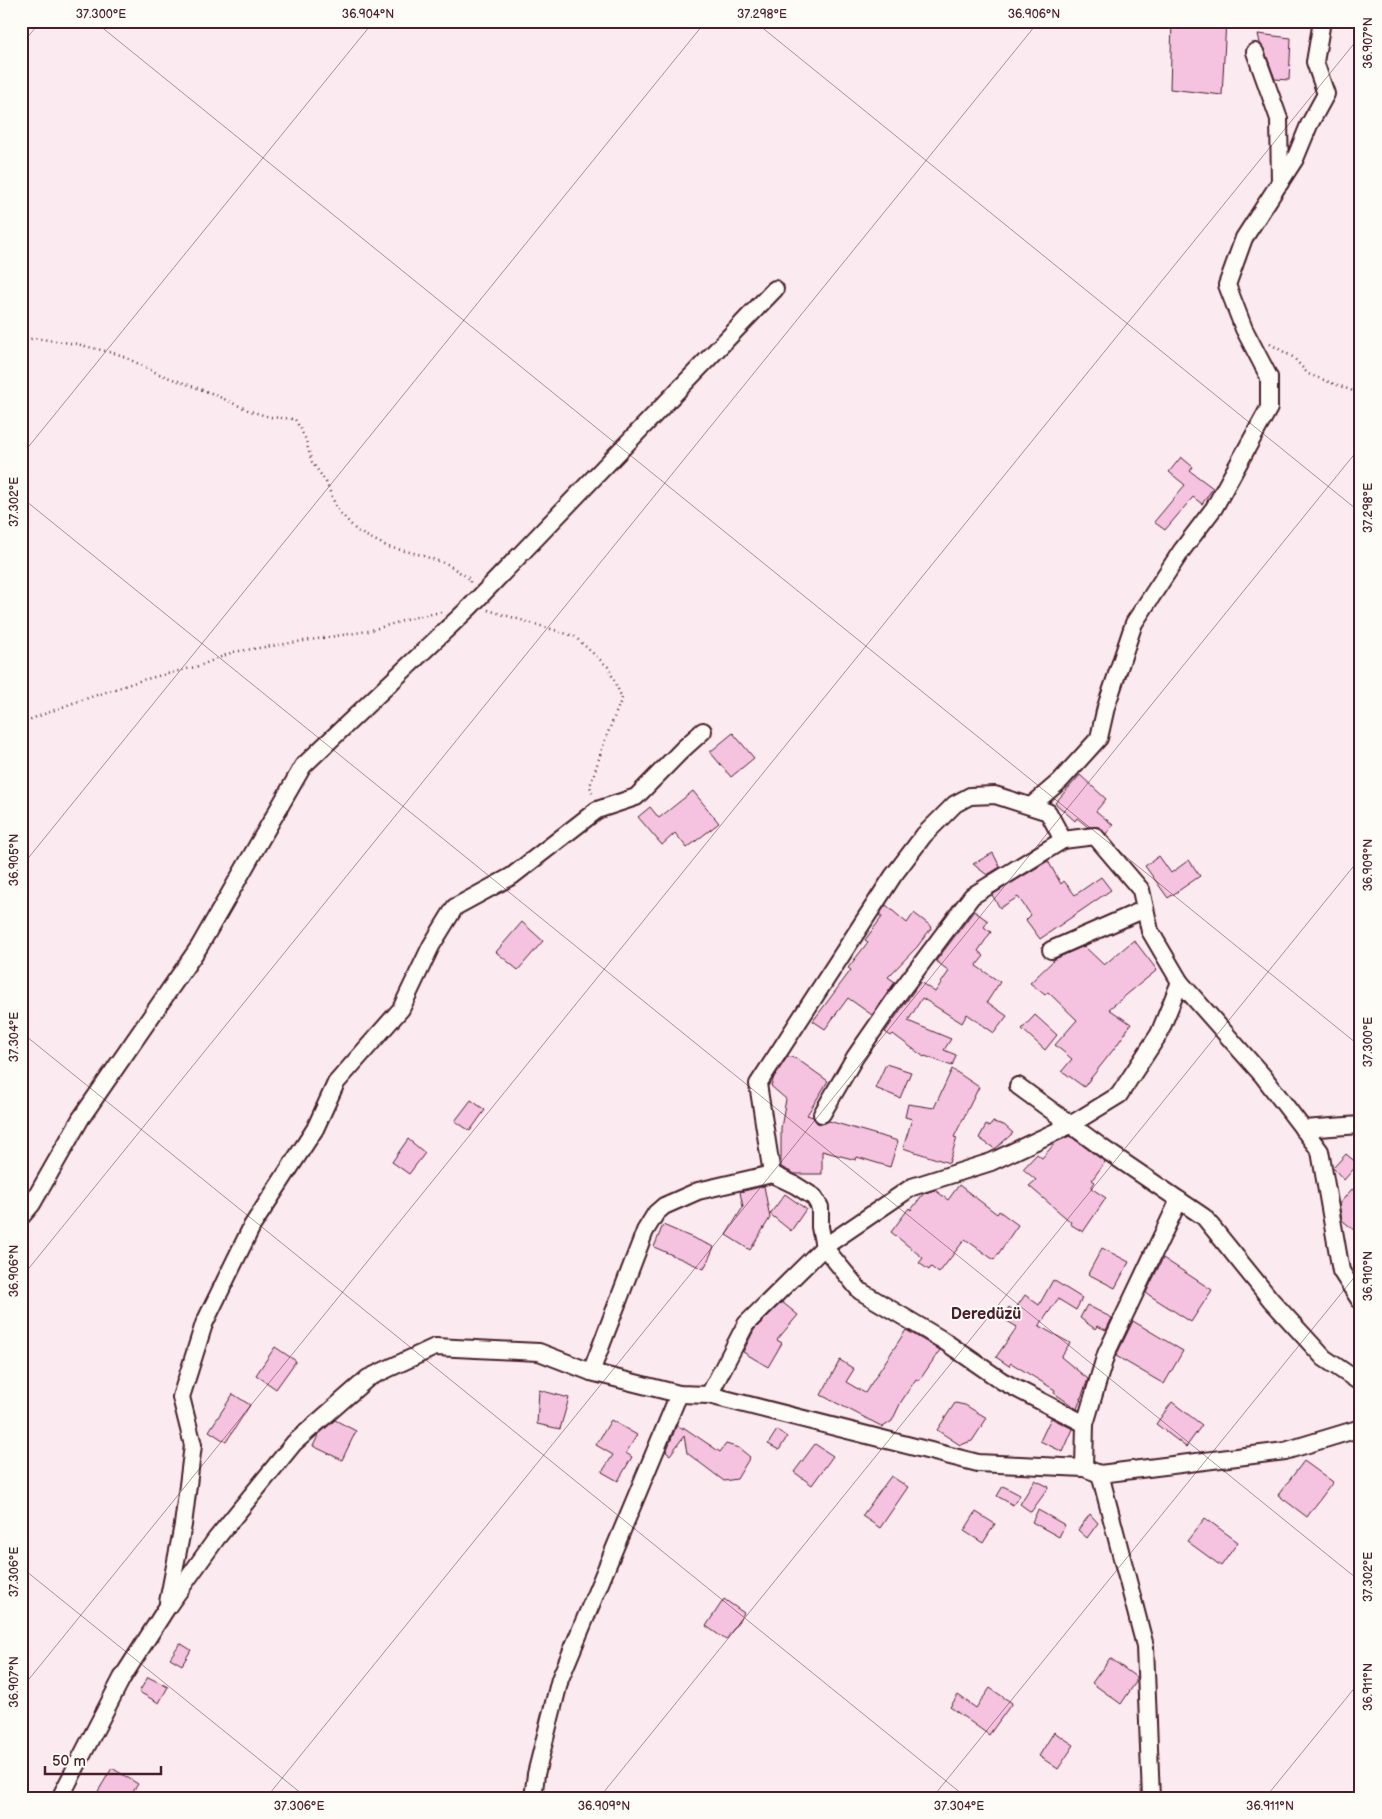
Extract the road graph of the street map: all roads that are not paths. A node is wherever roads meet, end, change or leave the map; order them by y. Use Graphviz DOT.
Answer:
graph roads {
  1 [pos="1322,21"];
  2 [pos="1255,52"];
  3 [pos="1280,184"];
  4 [pos="776,290"];
  5 [pos="703,731"];
  6 [pos="1031,806"];
  7 [pos="1063,840"];
  8 [pos="1145,909"];
  9 [pos="1051,950"];
  10 [pos="1180,982"];
  11 [pos="1018,1086"];
  12 [pos="822,1114"];
  13 [pos="1070,1124"];
  14 [pos="1361,1125"];
  15 [pos="1303,1129"];
  16 [pos="772,1174"];
  17 [pos="1179,1200"];
  18 [pos="21,1217"];
  19 [pos="824,1247"];
  20 [pos="1361,1302"];
  21 [pos="591,1372"];
  22 [pos="1361,1383"];
  23 [pos="679,1394"];
  24 [pos="709,1395"];
  25 [pos="1085,1424"];
  26 [pos="1361,1428"];
  27 [pos="1084,1468"];
  28 [pos="1100,1474"];
  29 [pos="166,1609"];
  30 [pos="60,1798"];
  31 [pos="533,1798"];
  32 [pos="1152,1798"];
  1 -- 3 [label="street"];
  2 -- 3 [label="street"];
  3 -- 6 [label="street"];
  4 -- 18 [label="street"];
  5 -- 29 [label="street"];
  6 -- 7 [label="street"];
  6 -- 16 [label="street"];
  7 -- 8 [label="street"];
  7 -- 12 [label="street"];
  8 -- 9 [label="street"];
  8 -- 10 [label="street"];
  10 -- 13 [label="street"];
  10 -- 15 [label="street"];
  11 -- 13 [label="street"];
  13 -- 17 [label="street"];
  13 -- 19 [label="street"];
  14 -- 15 [label="street"];
  15 -- 20 [label="street"];
  16 -- 19 [label="street"];
  16 -- 21 [label="street"];
  17 -- 22 [label="street"];
  17 -- 25 [label="street"];
  19 -- 24 [label="street"];
  19 -- 25 [label="street"];
  21 -- 23 [label="street"];
  21 -- 29 [label="street"];
  23 -- 24 [label="street"];
  23 -- 31 [label="street"];
  24 -- 27 [label="street"];
  25 -- 27 [label="street"];
  26 -- 28 [label="street"];
  27 -- 28 [label="street"];
  28 -- 32 [label="street"];
  29 -- 30 [label="street"];
}
